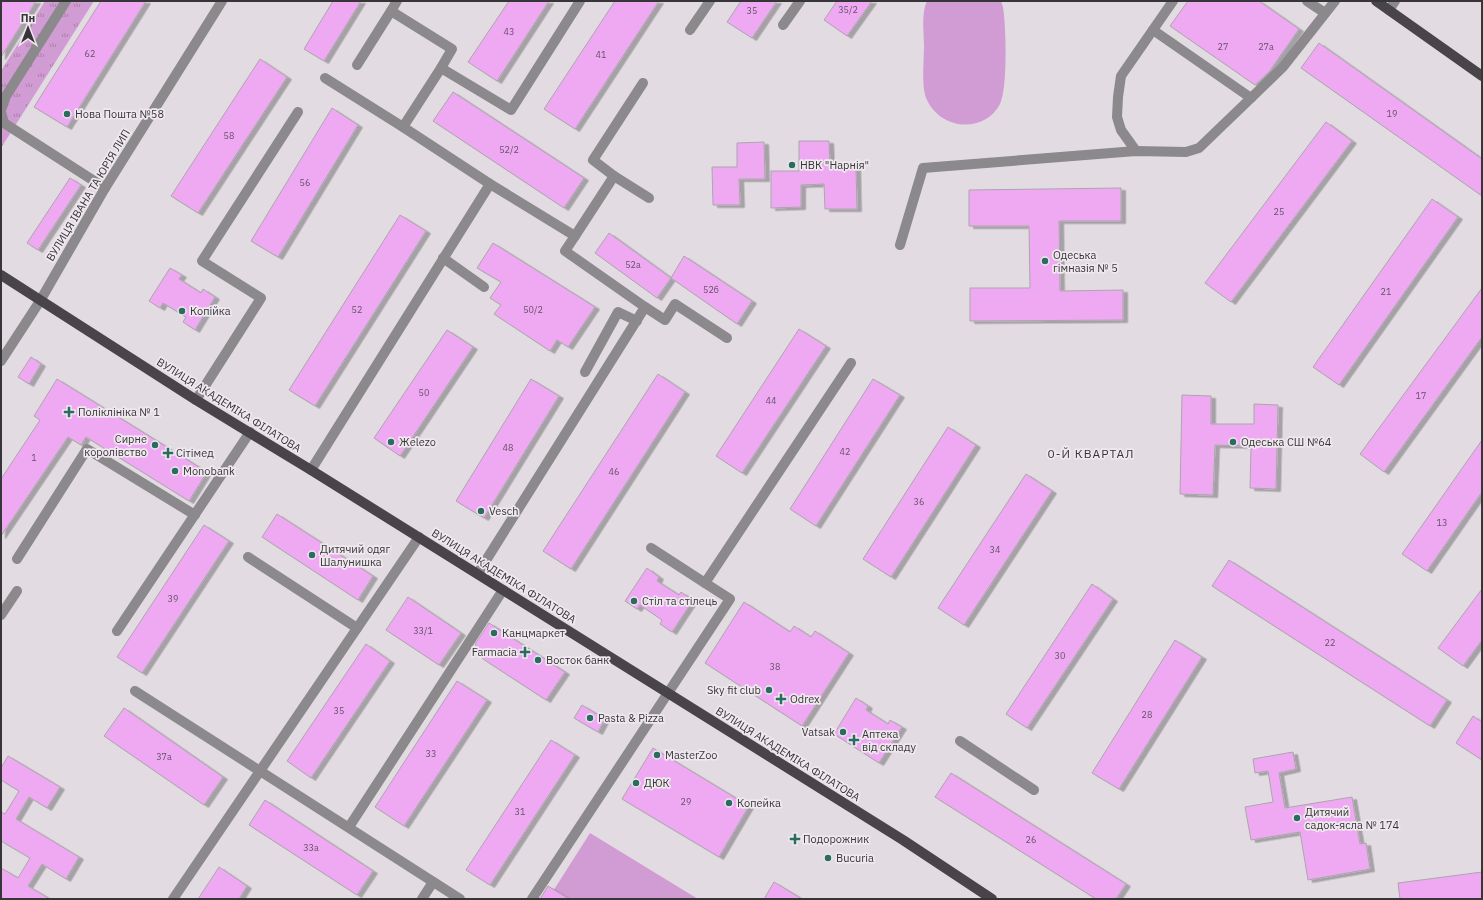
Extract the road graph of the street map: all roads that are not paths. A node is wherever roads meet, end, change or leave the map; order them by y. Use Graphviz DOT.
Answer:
graph roads {
  1 [pos="66,1"];
  2 [pos="222,1"];
  3 [pos="397,1"];
  4 [pos="580,1"];
  5 [pos="710,1"];
  6 [pos="800,1"];
  7 [pos="1172,1"];
  8 [pos="1307,1"];
  9 [pos="1335,1"];
  10 [pos="1376,1"];
  11 [pos="1394,1"];
  12 [pos="1389,10"];
  13 [pos="391,11"];
  14 [pos="1325,13"];
  15 [pos="783,25"];
  16 [pos="690,30"];
  17 [pos="1153,30"];
  18 [pos="357,64"];
  19 [pos="441,68"];
  20 [pos="1482,76"];
  21 [pos="325,78"];
  22 [pos="643,84"];
  23 [pos="1251,98"];
  24 [pos="1,111"];
  25 [pos="298,112"];
  26 [pos="403,127"];
  27 [pos="1136,151"];
  28 [pos="614,176"];
  29 [pos="490,184"];
  30 [pos="105,188"];
  31 [pos="649,198"];
  32 [pos="574,236"];
  33 [pos="900,245"];
  34 [pos="443,258"];
  35 [pos="1,275"];
  36 [pos="484,287"];
  37 [pos="40,301"];
  38 [pos="645,307"];
  39 [pos="637,320"];
  40 [pos="727,338"];
  41 [pos="1,361"];
  42 [pos="851,363"];
  43 [pos="584,372"];
  44 [pos="196,400"];
  45 [pos="250,432"];
  46 [pos="311,470"];
  47 [pos="195,515"];
  48 [pos="419,537"];
  49 [pos="652,548"];
  50 [pos="248,557"];
  51 [pos="17,560"];
  52 [pos="478,574"];
  53 [pos="705,583"];
  54 [pos="503,590"];
  55 [pos="17,591"];
  56 [pos="1,615"];
  57 [pos="357,628"];
  58 [pos="117,631"];
  59 [pos="135,691"];
  60 [pos="667,693"];
  61 [pos="960,741"];
  62 [pos="260,771"];
  63 [pos="1034,790"];
  64 [pos="349,827"];
  65 [pos="433,882"];
  66 [pos="173,899"];
  67 [pos="422,899"];
  68 [pos="460,899"];
  69 [pos="532,899"];
  70 [pos="992,899"];
  1 -- 24 [label="street"];
  2 -- 30 [label="street, ВУЛИЦЯ ІВАНА ТА ЮРІЯ ЛИП"];
  3 -- 13 [label="street"];
  4 -- 19 [label="street"];
  5 -- 16 [label="street"];
  6 -- 15 [label="street"];
  7 -- 17 [label="street"];
  8 -- 14 [label="street"];
  9 -- 14 [label="street"];
  10 -- 12 [label="main road"];
  11 -- 12 [label="street"];
  12 -- 20 [label="main road"];
  13 -- 18 [label="street"];
  13 -- 19 [label="street"];
  14 -- 23 [label="street"];
  17 -- 23 [label="street"];
  17 -- 27 [label="street"];
  19 -- 26 [label="street"];
  21 -- 26 [label="street"];
  22 -- 28 [label="street"];
  23 -- 27 [label="street"];
  24 -- 30 [label="street"];
  25 -- 44 [label="street"];
  26 -- 29 [label="street"];
  27 -- 33 [label="street"];
  28 -- 31 [label="street"];
  28 -- 32 [label="street"];
  29 -- 32 [label="street"];
  29 -- 34 [label="street"];
  30 -- 37 [label="street, ВУЛИЦЯ ІВАНА ТА ЮРІЯ ЛИП"];
  32 -- 38 [label="street"];
  34 -- 36 [label="street"];
  34 -- 46 [label="street"];
  35 -- 37 [label="main road, ВУЛИЦЯ АКАДЕМІКА ФІЛАТОВА"];
  37 -- 41 [label="street, ВУЛИЦЯ ІВАНА ТА ЮРІЯ ЛИП"];
  37 -- 44 [label="main road, ВУЛИЦЯ АКАДЕМІКА ФІЛАТОВА"];
  38 -- 39 [label="street"];
  38 -- 40 [label="street"];
  39 -- 43 [label="street"];
  39 -- 52 [label="street"];
  42 -- 53 [label="street"];
  44 -- 45 [label="main road, ВУЛИЦЯ АКАДЕМІКА ФІЛАТОВА"];
  45 -- 46 [label="main road, ВУЛИЦЯ АКАДЕМІКА ФІЛАТОВА"];
  45 -- 47 [label="street"];
  46 -- 48 [label="main road, ВУЛИЦЯ АКАДЕМІКА ФІЛАТОВА"];
  47 -- 51 [label="street"];
  47 -- 58 [label="street"];
  48 -- 52 [label="main road, ВУЛИЦЯ АКАДЕМІКА ФІЛАТОВА"];
  48 -- 57 [label="street"];
  49 -- 53 [label="street"];
  50 -- 57 [label="street"];
  52 -- 54 [label="main road, ВУЛИЦЯ АКАДЕМІКА ФІЛАТОВА"];
  53 -- 60 [label="street"];
  54 -- 60 [label="main road, ВУЛИЦЯ АКАДЕМІКА ФІЛАТОВА"];
  54 -- 64 [label="street"];
  55 -- 56 [label="street"];
  57 -- 62 [label="street"];
  59 -- 62 [label="street"];
  60 -- 69 [label="street"];
  60 -- 70 [label="main road, ВУЛИЦЯ АКАДЕМІКА ФІЛАТОВА"];
  61 -- 63 [label="street"];
  62 -- 64 [label="street"];
  62 -- 66 [label="street"];
  64 -- 65 [label="street"];
  65 -- 67 [label="street"];
  65 -- 68 [label="street"];
}
